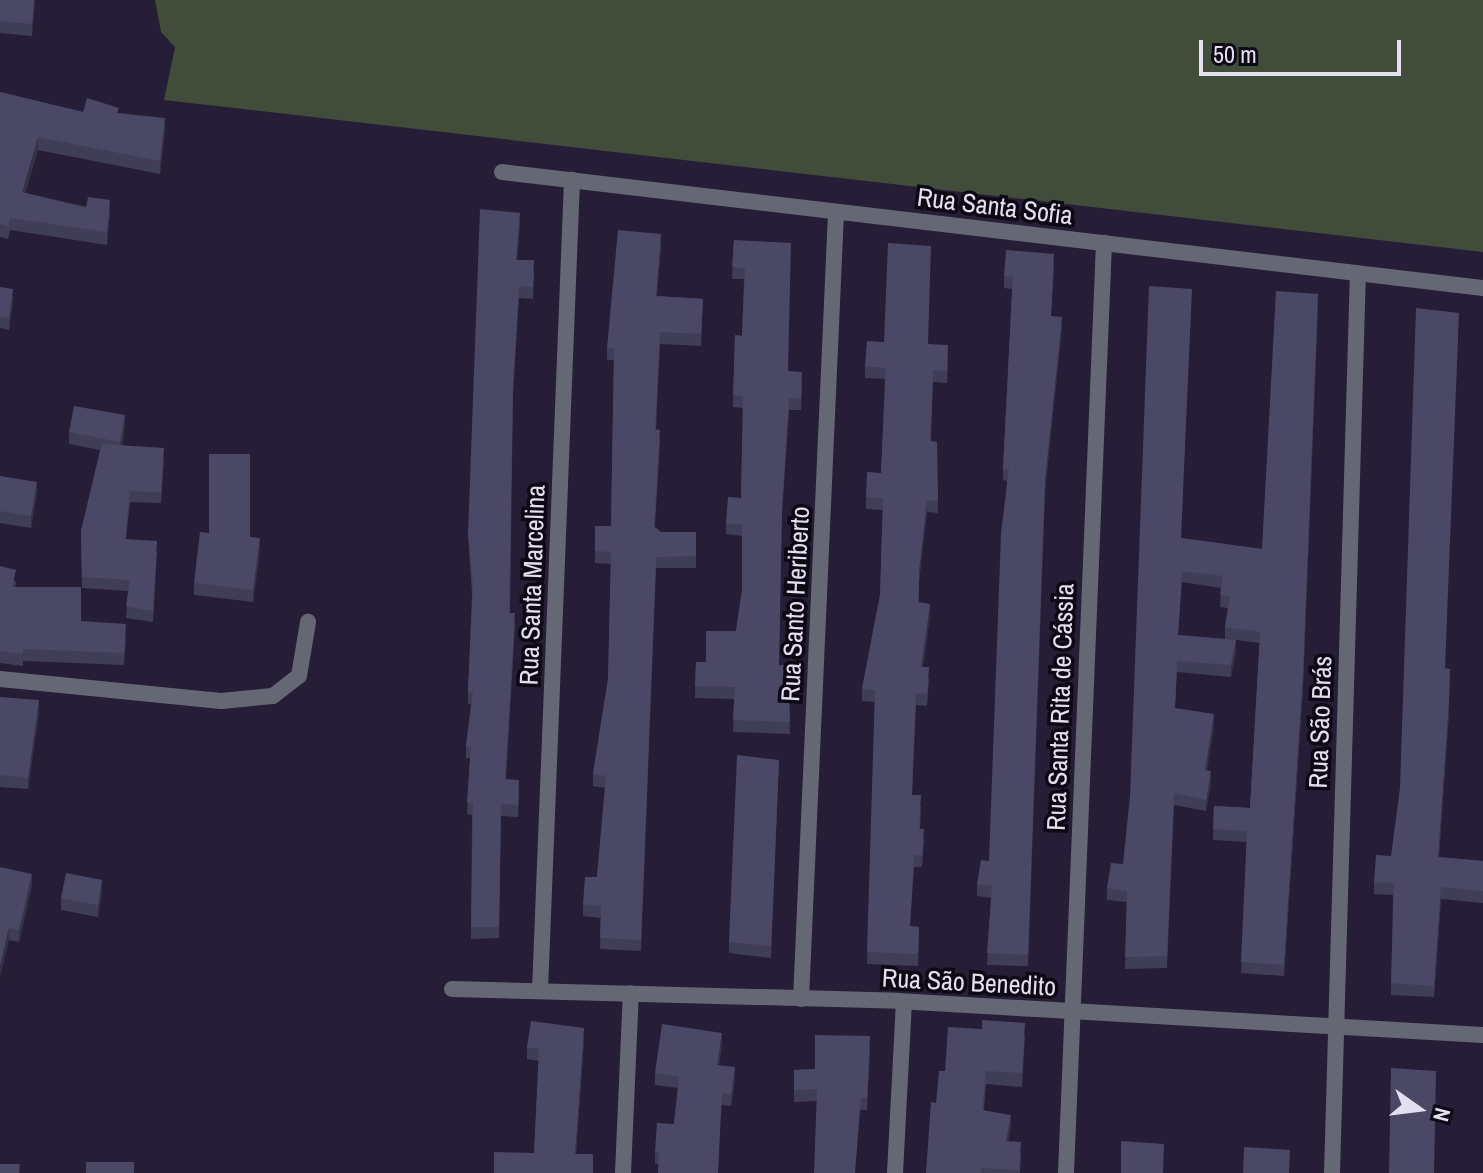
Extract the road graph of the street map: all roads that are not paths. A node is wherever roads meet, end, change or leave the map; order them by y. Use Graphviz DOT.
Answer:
graph roads {
  1 [pos="502,172"];
  2 [pos="572,180"];
  3 [pos="836,212"];
  4 [pos="1104,243"];
  5 [pos="1358,273"];
  6 [pos="1483,288"];
  7 [pos="308,622"];
  8 [pos="0,679"];
  9 [pos="452,989"];
  10 [pos="540,991"];
  11 [pos="631,993"];
  12 [pos="801,999"];
  13 [pos="904,1002"];
  14 [pos="1071,1011"];
  15 [pos="1335,1028"];
  16 [pos="1483,1035"];
  17 [pos="623,1173"];
  18 [pos="895,1173"];
  19 [pos="1066,1173"];
  20 [pos="1332,1173"];
  1 -- 2 [label="street, Rua Santa Sofia"];
  2 -- 3 [label="street, Rua Santa Sofia"];
  2 -- 10 [label="street, Rua Santa Marcelina"];
  3 -- 4 [label="street, Rua Santa Sofia"];
  3 -- 12 [label="street, Rua Santo Heriberto"];
  4 -- 5 [label="street, Rua Santa Sofia"];
  4 -- 14 [label="street, Rua Santa Rita de Cássia"];
  5 -- 6 [label="street, Rua Santa Sofia"];
  5 -- 15 [label="street, Rua São Brás"];
  7 -- 8 [label="street"];
  9 -- 10 [label="street, Rua São Benedito"];
  10 -- 11 [label="street, Rua São Benedito"];
  11 -- 12 [label="street, Rua São Benedito"];
  11 -- 17 [label="street"];
  12 -- 13 [label="street, Rua São Benedito"];
  13 -- 14 [label="street, Rua São Benedito"];
  13 -- 18 [label="street"];
  14 -- 15 [label="street, Rua São Benedito"];
  14 -- 19 [label="street, Rua Santa Rita de Cássia"];
  15 -- 16 [label="street, Rua São Benedito"];
  15 -- 20 [label="street, Rua São Brás"];
}
